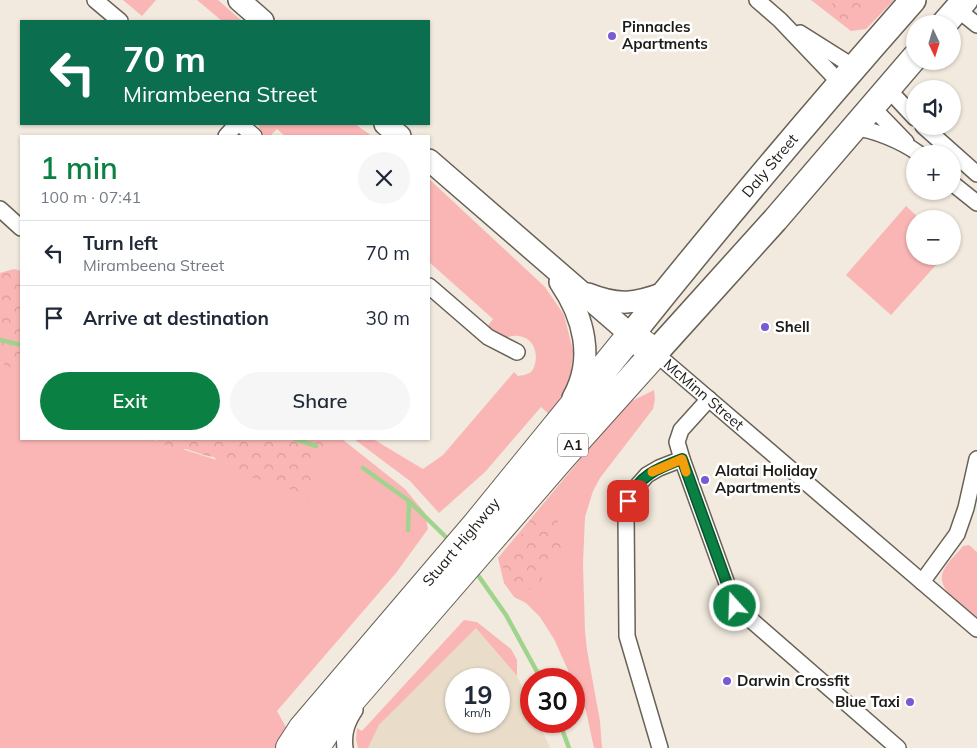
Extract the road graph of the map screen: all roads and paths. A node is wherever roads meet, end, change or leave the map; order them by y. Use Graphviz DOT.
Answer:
graph roads {
  1 [pos="95,0"];
  2 [pos="239,0"];
  3 [pos="756,0"];
  4 [pos="913,0"];
  5 [pos="953,8"];
  6 [pos="119,20"];
  7 [pos="262,20"];
  8 [pos="780,20"];
  9 [pos="977,25"];
  10 [pos="906,68"];
  11 [pos="847,75"];
  12 [pos="880,98"];
  13 [pos="906,113"];
  14 [pos="237,125"];
  15 [pos="239,125"];
  16 [pos="386,125"];
  17 [pos="855,128"];
  18 [pos="227,135"];
  19 [pos="253,135"];
  20 [pos="399,135"];
  21 [pos="933,135"];
  22 [pos="912,145"];
  23 [pos="906,146"];
  24 [pos="430,161"];
  25 [pos="972,170"];
  26 [pos="961,178"];
  27 [pos="961,190"];
  28 [pos="977,203"];
  29 [pos="0,209"];
  30 [pos="20,227"];
  31 [pos="536,253"];
  32 [pos="430,287"];
  33 [pos="578,291"];
  34 [pos="664,293"];
  35 [pos="631,335"];
  36 [pos="516,352"];
  37 [pos="655,353"];
  38 [pos="709,399"];
  39 [pos="556,429"];
  40 [pos="682,459"];
  41 [pos="977,459"];
  42 [pos="484,531"];
  43 [pos="450,576"];
  44 [pos="922,582"];
  45 [pos="977,630"];
  46 [pos="290,748"];
  47 [pos="314,748"];
  48 [pos="345,748"];
  49 [pos="660,748"];
  50 [pos="898,748"];
  1 -- 6 [label="street"];
  2 -- 7 [label="street"];
  3 -- 8 [label="street"];
  4 -- 11 [label="main road, Daly Street"];
  5 -- 9 [label="street"];
  8 -- 11 [label="street"];
  8 -- 11 [label="street"];
  10 -- 12 [label="main road"];
  11 -- 12 [label="main road"];
  11 -- 34 [label="main road, Daly Street"];
  12 -- 13 [label="street"];
  12 -- 17 [label="main road"];
  12 -- 22 [label="street"];
  14 -- 18 [label="street"];
  15 -- 19 [label="street"];
  16 -- 20 [label="street"];
  17 -- 23 [label="street"];
  17 -- 37 [label="main road"];
  21 -- 25 [label="street"];
  24 -- 31 [label="street, McMinn Street"];
  25 -- 26 [label="street"];
  27 -- 28 [label="street"];
  29 -- 30 [label="street"];
  31 -- 33 [label="street, McMinn Street"];
  31 -- 39 [label="street"];
  32 -- 36 [label="street"];
  33 -- 34 [label="street"];
  33 -- 35 [label="street, McMinn Street"];
  34 -- 35 [label="main road, Daly Street"];
  35 -- 37 [label="highway, McMinn Street"];
  35 -- 39 [label="highway, Stuart Highway / A1"];
  37 -- 38 [label="street, McMinn Street"];
  37 -- 42 [label="highway, Stuart Highway / A1"];
  38 -- 40 [label="street"];
  38 -- 44 [label="street, McMinn Street"];
  39 -- 42 [label="highway, Stuart Highway / A1"];
  40 -- 49 [label="street"];
  40 -- 50 [label="street"];
  41 -- 44 [label="street"];
  42 -- 43 [label="highway, Stuart Highway / A1"];
  43 -- 46 [label="highway, Stuart Highway / A1"];
  43 -- 47 [label="highway, Stuart Highway / A1"];
  43 -- 48 [label="street"];
  44 -- 45 [label="street, McMinn Street"];
}
